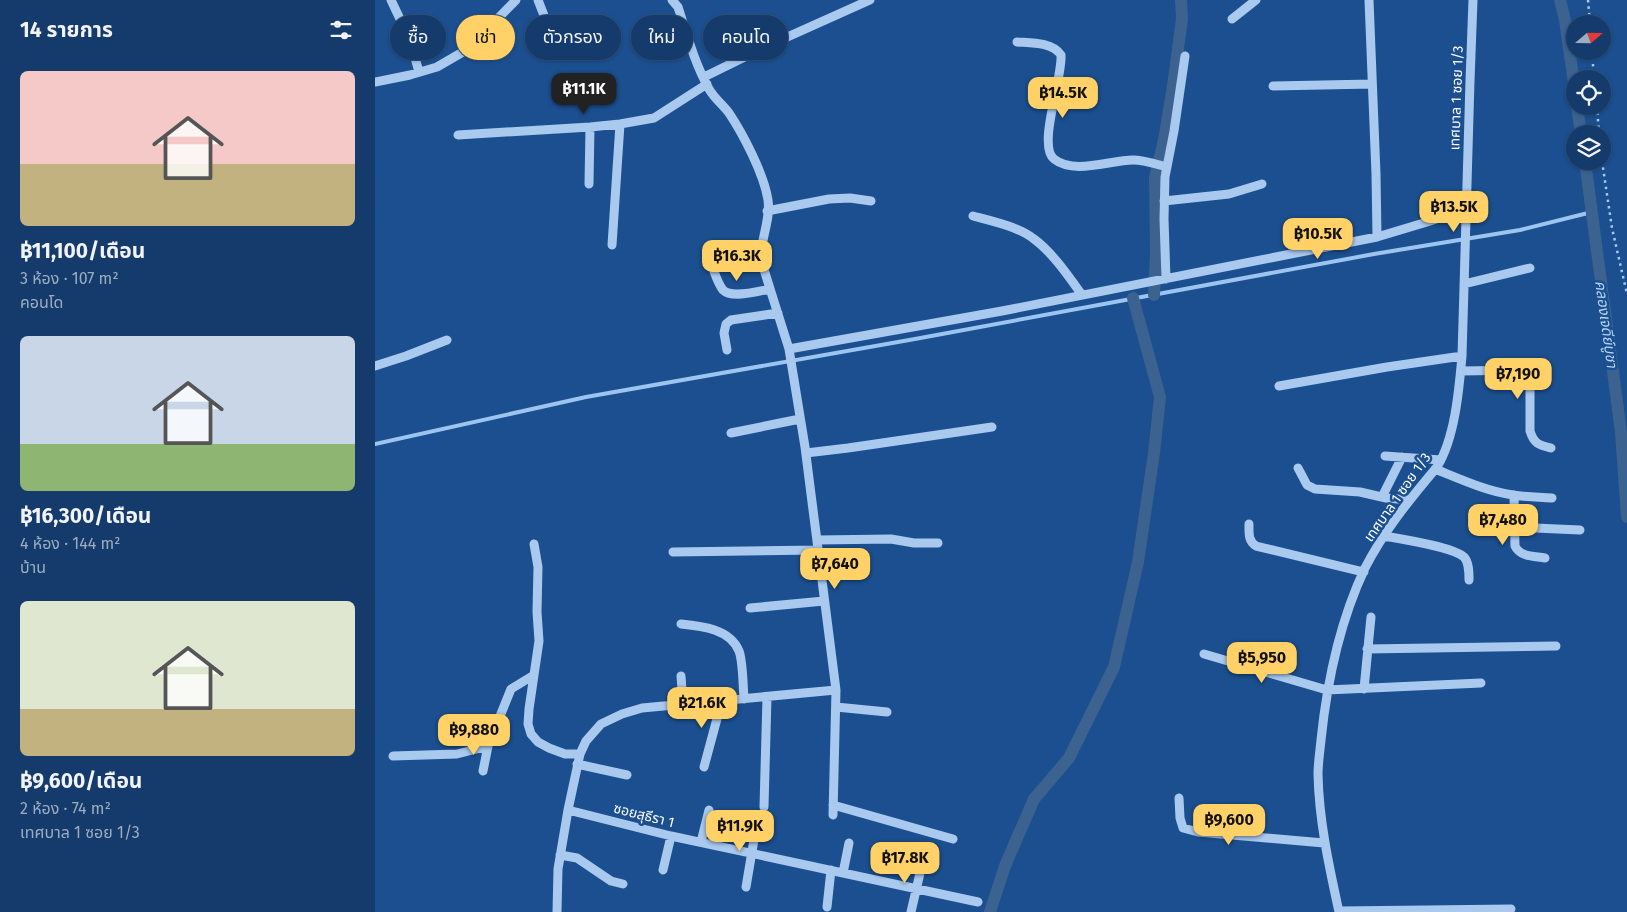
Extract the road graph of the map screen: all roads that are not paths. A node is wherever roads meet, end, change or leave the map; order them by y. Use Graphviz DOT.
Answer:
graph roads {
  1 [pos="391,0"];
  2 [pos="516,0"];
  3 [pos="539,0"];
  4 [pos="870,0"];
  5 [pos="1257,0"];
  6 [pos="1369,0"];
  7 [pos="1473,0"];
  8 [pos="675,4"];
  9 [pos="545,15"];
  10 [pos="1231,20"];
  11 [pos="1017,42"];
  12 [pos="1185,56"];
  13 [pos="419,72"];
  14 [pos="705,80"];
  15 [pos="375,82"];
  16 [pos="1372,84"];
  17 [pos="1273,86"];
  18 [pos="620,124"];
  19 [pos="591,127"];
  20 [pos="458,135"];
  21 [pos="1161,166"];
  22 [pos="589,184"];
  23 [pos="1262,184"];
  24 [pos="871,201"];
  25 [pos="1164,201"];
  26 [pos="1467,209"];
  27 [pos="767,211"];
  28 [pos="973,216"];
  29 [pos="1377,236"];
  30 [pos="612,246"];
  31 [pos="710,261"];
  32 [pos="1530,268"];
  33 [pos="1163,279"];
  34 [pos="1464,284"];
  35 [pos="770,289"];
  36 [pos="1082,295"];
  37 [pos="778,313"];
  38 [pos="447,340"];
  39 [pos="727,350"];
  40 [pos="789,350"];
  41 [pos="1462,356"];
  42 [pos="375,366"];
  43 [pos="1461,371"];
  44 [pos="1279,386"];
  45 [pos="801,419"];
  46 [pos="992,426"];
  47 [pos="731,433"];
  48 [pos="1551,448"];
  49 [pos="806,453"];
  50 [pos="1385,456"];
  51 [pos="1402,457"];
  52 [pos="1441,460"];
  53 [pos="1299,468"];
  54 [pos="1435,469"];
  55 [pos="1514,495"];
  56 [pos="1382,497"];
  57 [pos="1552,498"];
  58 [pos="1409,500"];
  59 [pos="1249,524"];
  60 [pos="1515,527"];
  61 [pos="1580,530"];
  62 [pos="1384,536"];
  63 [pos="817,540"];
  64 [pos="938,543"];
  65 [pos="534,544"];
  66 [pos="818,550"];
  67 [pos="673,552"];
  68 [pos="1545,558"];
  69 [pos="1364,572"];
  70 [pos="1469,580"];
  71 [pos="824,601"];
  72 [pos="750,608"];
  73 [pos="1371,617"];
  74 [pos="681,624"];
  75 [pos="1556,646"];
  76 [pos="1367,649"];
  77 [pos="1204,654"];
  78 [pos="534,675"];
  79 [pos="681,676"];
  80 [pos="1481,684"];
  81 [pos="1363,689"];
  82 [pos="836,690"];
  83 [pos="1327,690"];
  84 [pos="767,697"];
  85 [pos="744,699"];
  86 [pos="726,700"];
  87 [pos="683,704"];
  88 [pos="836,707"];
  89 [pos="887,712"];
  90 [pos="488,746"];
  91 [pos="580,754"];
  92 [pos="393,756"];
  93 [pos="577,764"];
  94 [pos="703,768"];
  95 [pos="483,771"];
  96 [pos="627,775"];
  97 [pos="1179,798"];
  98 [pos="833,805"];
  99 [pos="764,808"];
  100 [pos="568,810"];
  101 [pos="709,810"];
  102 [pos="833,815"];
  103 [pos="757,822"];
  104 [pos="671,836"];
  105 [pos="953,839"];
  106 [pos="701,842"];
  107 [pos="849,843"];
  108 [pos="1324,843"];
  109 [pos="751,853"];
  110 [pos="560,855"];
  111 [pos="923,860"];
  112 [pos="663,870"];
  113 [pos="831,870"];
  114 [pos="843,873"];
  115 [pos="623,884"];
  116 [pos="746,887"];
  117 [pos="916,889"];
  118 [pos="978,902"];
  119 [pos="827,906"];
  120 [pos="1511,909"];
  121 [pos="557,912"];
  122 [pos="911,912"];
  123 [pos="1339,912"];
  1 -- 13 [label="street"];
  2 -- 13 [label="street"];
  3 -- 9 [label="street"];
  4 -- 14 [label="street"];
  5 -- 10 [label="street"];
  6 -- 16 [label="street"];
  7 -- 26 [label="street, เทศบาล 1 ซอย 1/3"];
  8 -- 14 [label="street"];
  11 -- 21 [label="street"];
  12 -- 21 [label="street"];
  13 -- 15 [label="street"];
  14 -- 18 [label="street"];
  14 -- 27 [label="street"];
  16 -- 17 [label="street"];
  16 -- 29 [label="street"];
  18 -- 19 [label="street"];
  18 -- 30 [label="street"];
  19 -- 20 [label="street"];
  19 -- 22 [label="street"];
  21 -- 25 [label="street"];
  23 -- 25 [label="street"];
  24 -- 27 [label="street"];
  25 -- 33 [label="street"];
  26 -- 29 [label="street"];
  26 -- 34 [label="street, เทศบาล 1 ซอย 1/3"];
  27 -- 35 [label="street"];
  28 -- 36 [label="street"];
  29 -- 33 [label="street"];
  31 -- 35 [label="street"];
  32 -- 34 [label="street"];
  33 -- 36 [label="street"];
  34 -- 41 [label="street, เทศบาล 1 ซอย 1/3"];
  35 -- 37 [label="street"];
  36 -- 40 [label="street"];
  37 -- 39 [label="street"];
  37 -- 40 [label="street"];
  38 -- 42 [label="street"];
  40 -- 45 [label="street"];
  41 -- 43 [label="street, เทศบาล 1 ซอย 1/3"];
  41 -- 44 [label="street"];
  43 -- 48 [label="street"];
  43 -- 52 [label="street, เทศบาล 1 ซอย 1/3"];
  45 -- 47 [label="street"];
  45 -- 49 [label="street"];
  46 -- 49 [label="street"];
  49 -- 63 [label="street"];
  50 -- 51 [label="street"];
  51 -- 52 [label="street"];
  51 -- 56 [label="street"];
  52 -- 54 [label="street, เทศบาล 1 ซอย 1/3"];
  53 -- 56 [label="street"];
  54 -- 55 [label="street"];
  54 -- 58 [label="street, เทศบาล 1 ซอย 1/3"];
  55 -- 57 [label="street"];
  55 -- 60 [label="street"];
  56 -- 58 [label="street"];
  58 -- 62 [label="street, เทศบาล 1 ซอย 1/3"];
  59 -- 69 [label="street"];
  60 -- 61 [label="street"];
  60 -- 68 [label="street"];
  62 -- 69 [label="street, เทศบาล 1 ซอย 1/3"];
  62 -- 70 [label="street"];
  63 -- 64 [label="street"];
  63 -- 66 [label="street"];
  65 -- 78 [label="street"];
  66 -- 67 [label="street"];
  66 -- 71 [label="street"];
  69 -- 83 [label="street, เทศบาล 1 ซอย 1/3"];
  71 -- 72 [label="street"];
  71 -- 82 [label="street"];
  73 -- 76 [label="street"];
  74 -- 85 [label="street"];
  75 -- 76 [label="street"];
  76 -- 81 [label="street"];
  77 -- 83 [label="street"];
  78 -- 90 [label="street"];
  78 -- 91 [label="street"];
  79 -- 87 [label="street"];
  80 -- 81 [label="street"];
  81 -- 83 [label="street"];
  82 -- 84 [label="street"];
  82 -- 88 [label="street"];
  83 -- 108 [label="street, เทศบาล 1 ซอย 1/3"];
  84 -- 85 [label="street"];
  84 -- 99 [label="street"];
  85 -- 86 [label="street"];
  86 -- 87 [label="street"];
  86 -- 94 [label="street"];
  87 -- 91 [label="street"];
  88 -- 89 [label="street"];
  88 -- 98 [label="street"];
  90 -- 92 [label="street"];
  90 -- 95 [label="street"];
  91 -- 93 [label="street"];
  93 -- 96 [label="street"];
  93 -- 100 [label="street"];
  97 -- 108 [label="street"];
  98 -- 102 [label="street"];
  98 -- 105 [label="street"];
  100 -- 104 [label="street, ซอยสุธีรา 1"];
  100 -- 110 [label="street"];
  101 -- 106 [label="street"];
  103 -- 109 [label="street"];
  104 -- 106 [label="street, ซอยสุธีรา 1"];
  104 -- 112 [label="street"];
  106 -- 109 [label="street, ซอยสุธีรา 1"];
  107 -- 114 [label="street"];
  108 -- 123 [label="street, เทศบาล 1 ซอย 1/3"];
  109 -- 113 [label="street, ซอยสุธีรา 1"];
  109 -- 116 [label="street"];
  110 -- 115 [label="street"];
  110 -- 121 [label="street"];
  111 -- 117 [label="street"];
  113 -- 114 [label="street, ซอยสุธีรา 1"];
  113 -- 119 [label="street"];
  114 -- 117 [label="street, ซอยสุธีรา 1"];
  117 -- 118 [label="street, ซอยสุธีรา 1"];
  117 -- 122 [label="street"];
  120 -- 123 [label="street"];
}
